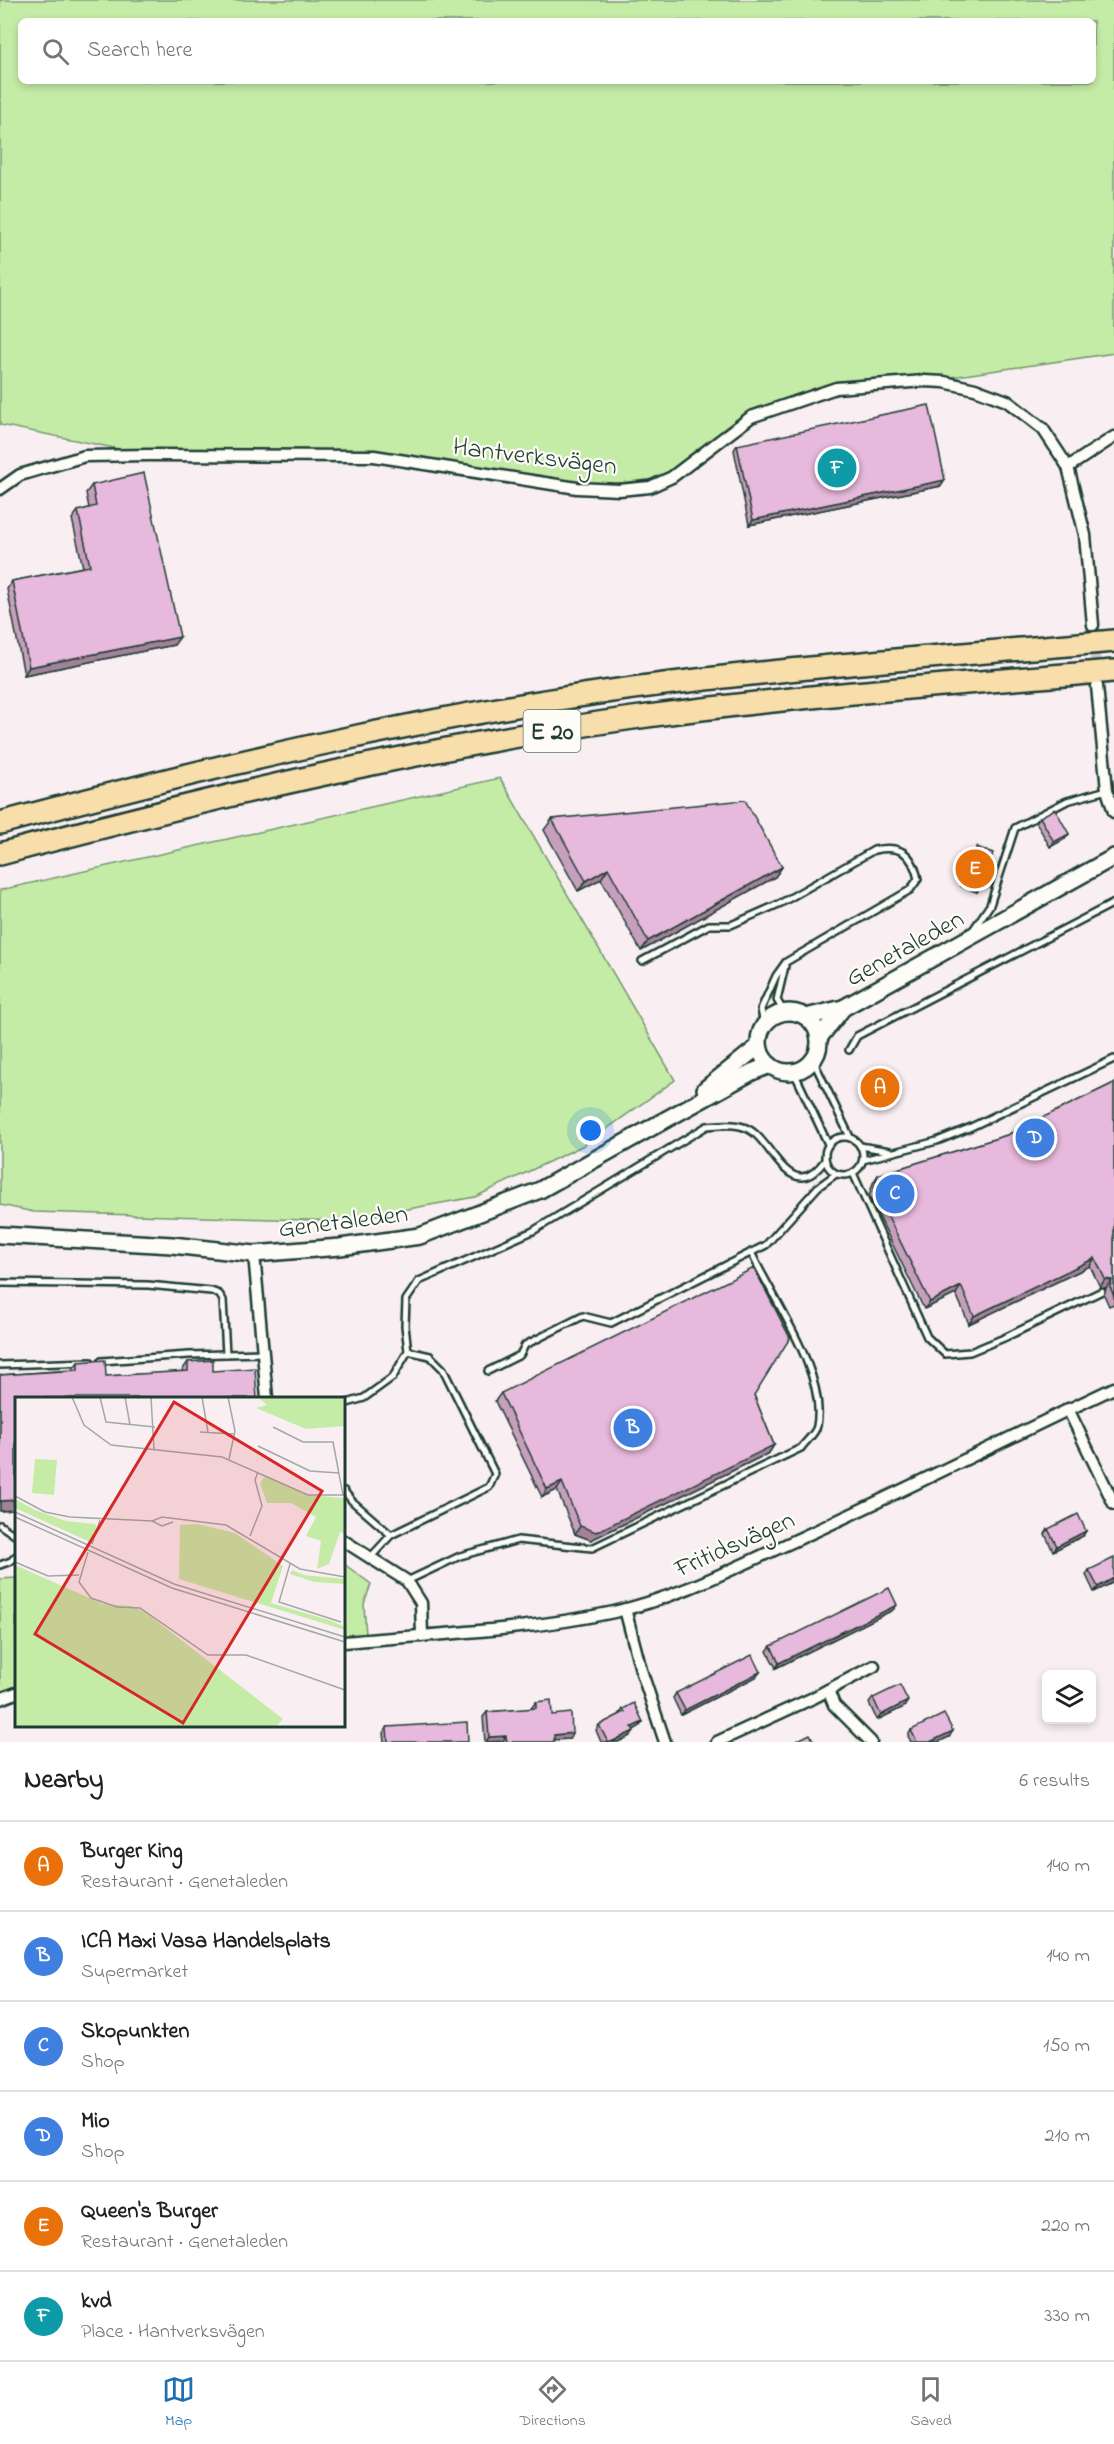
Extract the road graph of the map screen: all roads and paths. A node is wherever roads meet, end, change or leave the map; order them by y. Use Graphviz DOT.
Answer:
graph roads {
  1 [pos="1114,437"];
  2 [pos="1068,467"];
  3 [pos="0,489"];
  4 [pos="1093,625"];
  5 [pos="1114,641"];
  6 [pos="1114,671"];
  7 [pos="1097,686"];
  8 [pos="1107,790"];
  9 [pos="1114,812"];
  10 [pos="0,823"];
  11 [pos="0,854"];
  12 [pos="1114,857"];
  13 [pos="1114,903"];
  14 [pos="967,939"];
  15 [pos="642,961"];
  16 [pos="786,962"];
  17 [pos="843,1008"];
  18 [pos="784,1012"];
  19 [pos="806,1017"];
  20 [pos="764,1025"];
  21 [pos="819,1038"];
  22 [pos="759,1046"];
  23 [pos="849,1050"];
  24 [pos="1114,1059"];
  25 [pos="813,1060"];
  26 [pos="770,1065"];
  27 [pos="794,1072"];
  28 [pos="665,1120"];
  29 [pos="850,1137"];
  30 [pos="828,1144"];
  31 [pos="860,1146"];
  32 [pos="891,1151"];
  33 [pos="825,1160"];
  34 [pos="863,1160"];
  35 [pos="853,1173"];
  36 [pos="836,1174"];
  37 [pos="0,1235"];
  38 [pos="751,1252"];
  39 [pos="254,1254"];
  40 [pos="0,1283"];
  41 [pos="1102,1291"];
  42 [pos="408,1350"];
  43 [pos="262,1353"];
  44 [pos="226,1354"];
  45 [pos="0,1365"];
  46 [pos="488,1371"];
  47 [pos="1114,1388"];
  48 [pos="267,1397"];
  49 [pos="345,1404"];
  50 [pos="1068,1409"];
  51 [pos="345,1492"];
  52 [pos="1114,1504"];
  53 [pos="0,1525"];
  54 [pos="15,1535"];
  55 [pos="392,1535"];
  56 [pos="345,1542"];
  57 [pos="15,1557"];
  58 [pos="370,1558"];
  59 [pos="0,1564"];
  60 [pos="407,1581"];
  61 [pos="625,1609"];
  62 [pos="422,1635"];
  63 [pos="345,1642"];
  64 [pos="874,1666"];
  65 [pos="828,1690"];
  66 [pos="15,1693"];
  67 [pos="0,1699"];
  68 [pos="665,1742"];
  69 [pos="717,1742"];
  70 [pos="871,1742"];
  1 -- 2 [label="street"];
  2 -- 3 [label="street, Hantverksvägen"];
  2 -- 4 [label="street, Hantverksvägen"];
  5 -- 10 [label="highway, E 20"];
  6 -- 11 [label="highway, E 20"];
  7 -- 8 [label="street"];
  8 -- 9 [label="street"];
  8 -- 14 [label="lane"];
  12 -- 14 [label="main road, Genetaleden"];
  13 -- 23 [label="lane"];
  14 -- 17 [label="main road, Genetaleden"];
  15 -- 16 [label="lane"];
  16 -- 18 [label="lane"];
  16 -- 20 [label="lane"];
  17 -- 19 [label="main road, Genetaleden"];
  17 -- 21 [label="main road, Genetaleden"];
  18 -- 19 [label="main road, Genetaleden"];
  18 -- 20 [label="main road"];
  19 -- 21 [label="main road"];
  20 -- 22 [label="main road"];
  21 -- 25 [label="main road, Genetaleden"];
  22 -- 26 [label="main road"];
  22 -- 28 [label="main road, Genetaleden"];
  24 -- 32 [label="lane"];
  25 -- 27 [label="main road"];
  25 -- 29 [label="lane"];
  26 -- 27 [label="main road"];
  26 -- 28 [label="main road, Genetaleden"];
  27 -- 30 [label="lane"];
  28 -- 39 [label="main road, Genetaleden"];
  29 -- 30 [label="lane"];
  29 -- 31 [label="lane"];
  30 -- 33 [label="lane"];
  31 -- 32 [label="lane"];
  31 -- 34 [label="lane"];
  32 -- 34 [label="lane"];
  33 -- 36 [label="lane"];
  33 -- 42 [label="lane"];
  34 -- 35 [label="lane"];
  35 -- 36 [label="lane"];
  35 -- 41 [label="lane"];
  36 -- 38 [label="lane"];
  37 -- 39 [label="main road, Genetaleden"];
  38 -- 46 [label="lane"];
  38 -- 60 [label="lane"];
  39 -- 43 [label="street"];
  40 -- 44 [label="lane"];
  42 -- 49 [label="lane"];
  42 -- 55 [label="lane"];
  43 -- 44 [label="lane"];
  43 -- 48 [label="street"];
  44 -- 45 [label="lane"];
  47 -- 50 [label="street, Fritidsvägen"];
  50 -- 52 [label="street"];
  50 -- 61 [label="street, Fritidsvägen"];
  51 -- 55 [label="lane"];
  53 -- 54 [label="lane"];
  55 -- 58 [label="lane"];
  56 -- 58 [label="street"];
  57 -- 59 [label="lane"];
  58 -- 60 [label="street"];
  60 -- 62 [label="street"];
  61 -- 62 [label="street, Fritidsvägen"];
  61 -- 68 [label="street"];
  62 -- 63 [label="street, Fritidsvägen"];
  64 -- 65 [label="street"];
  65 -- 69 [label="street"];
  65 -- 70 [label="street"];
  66 -- 67 [label="street"];
}
